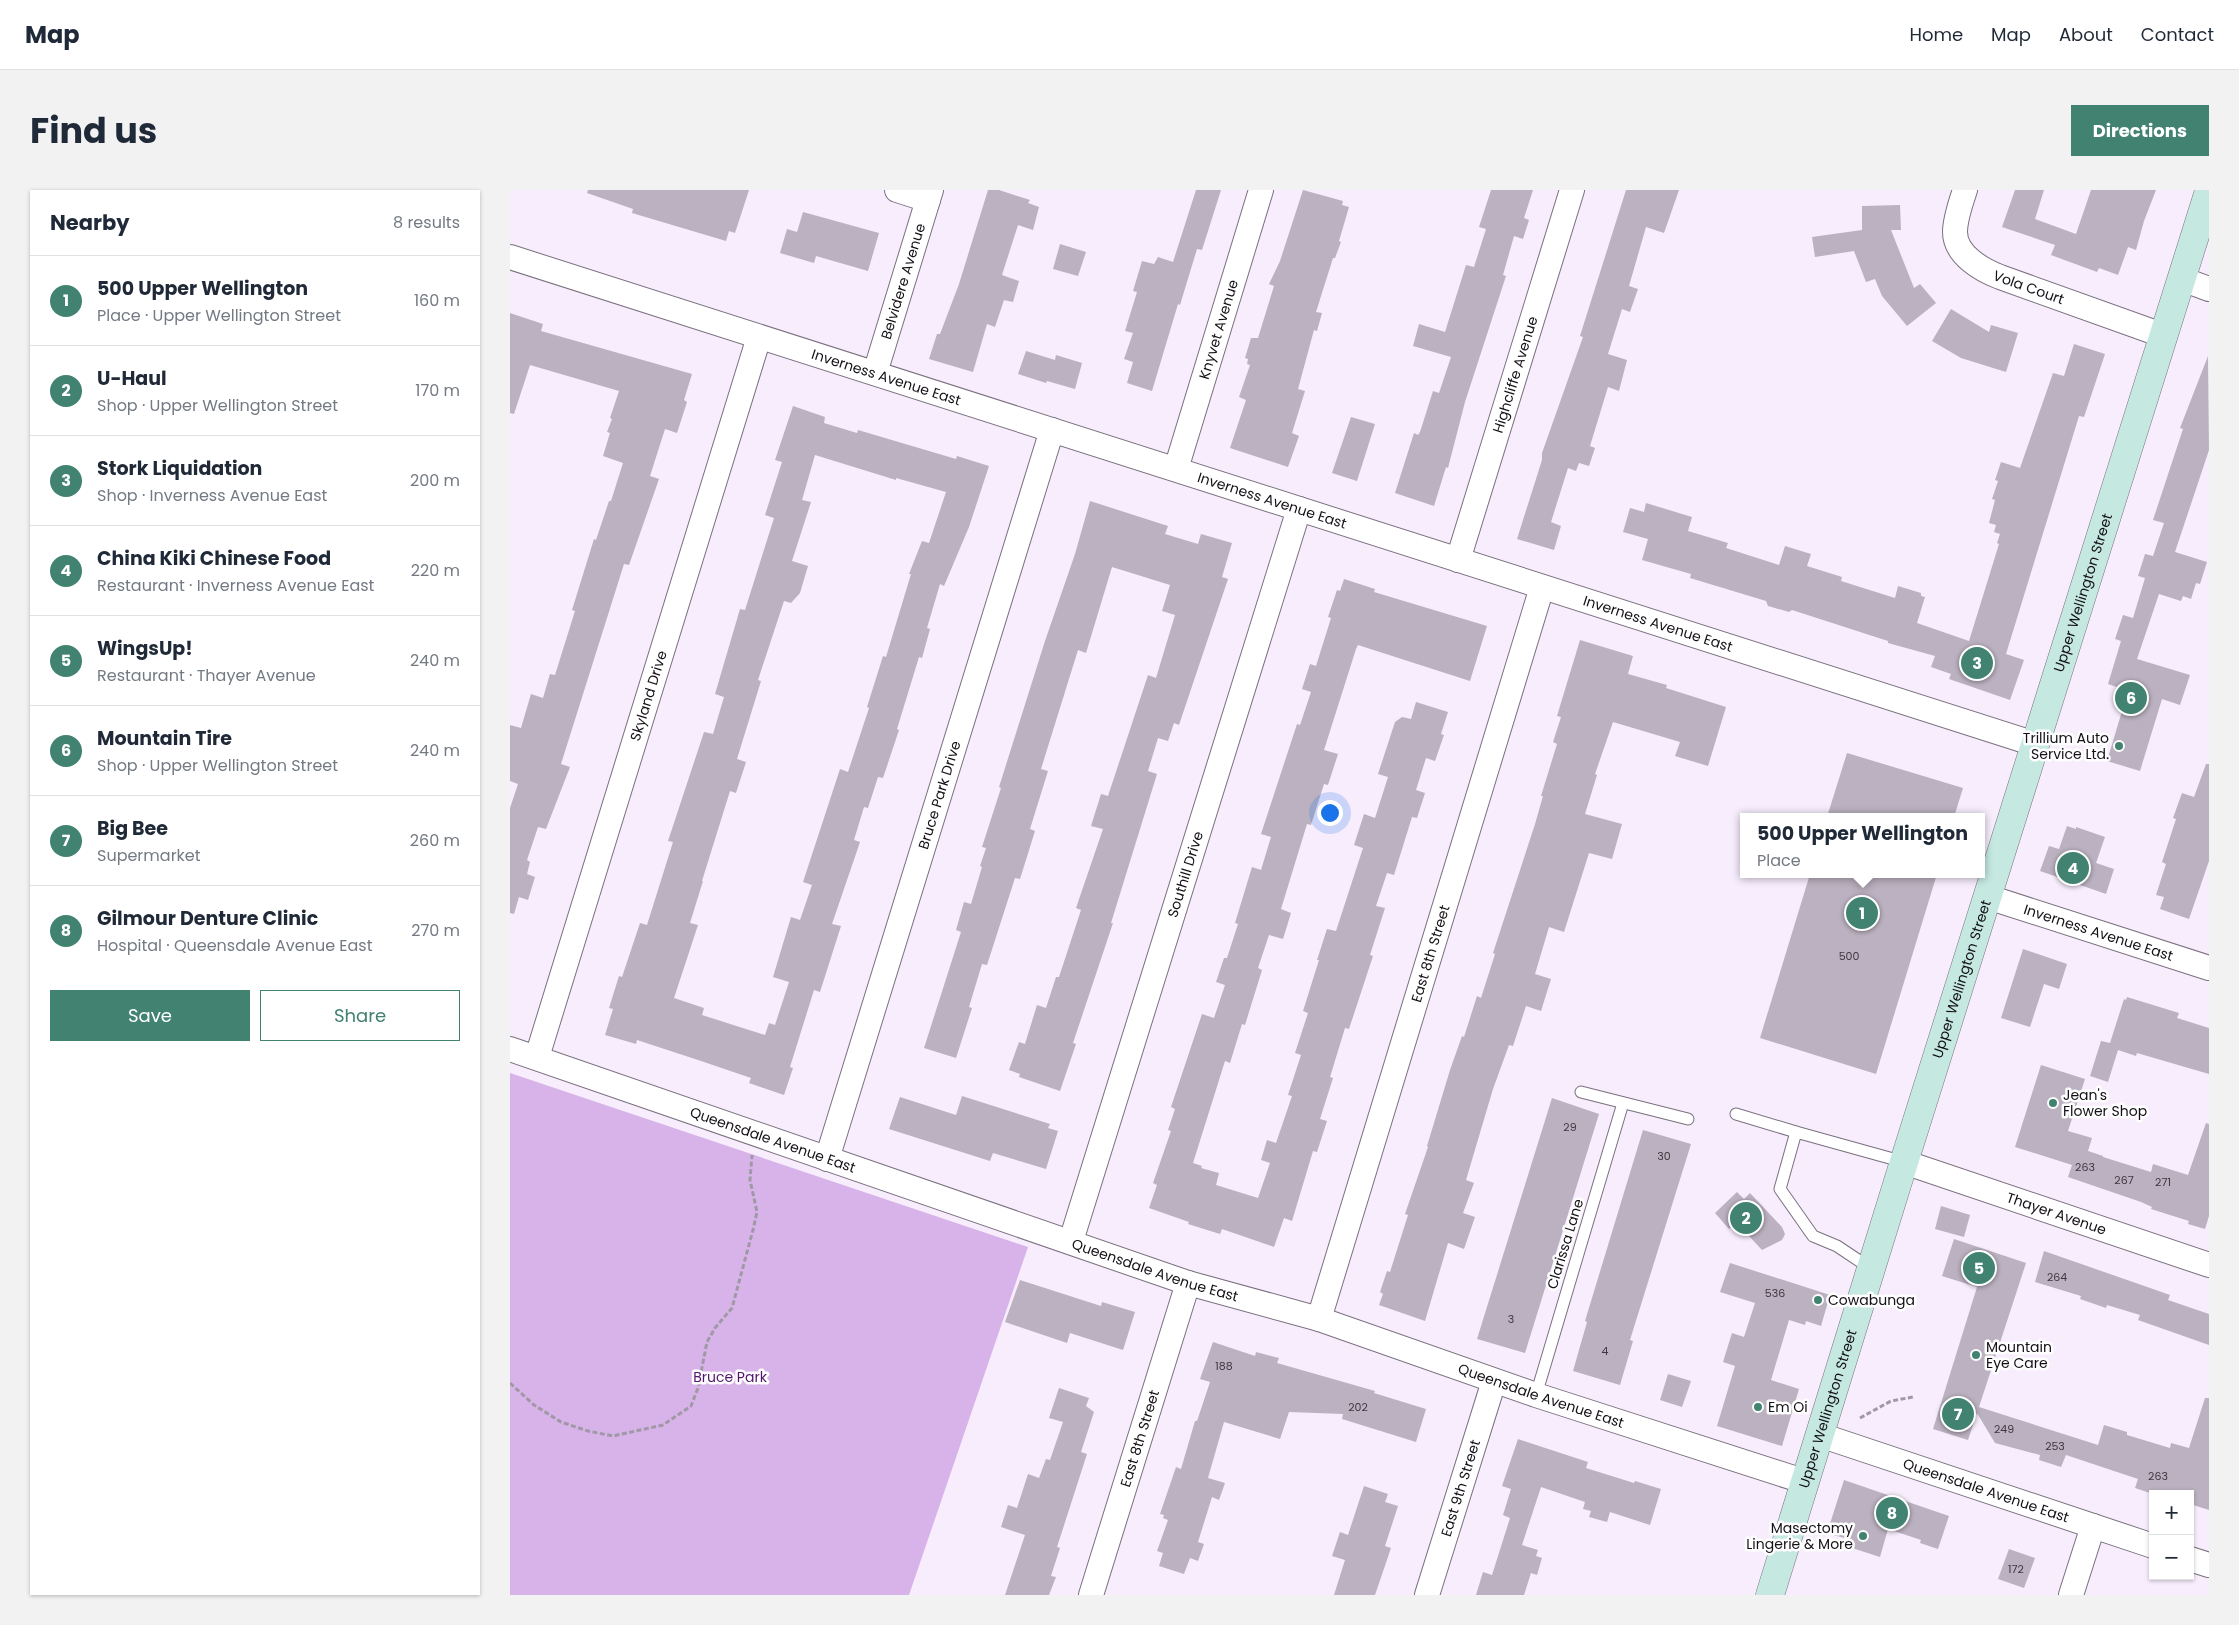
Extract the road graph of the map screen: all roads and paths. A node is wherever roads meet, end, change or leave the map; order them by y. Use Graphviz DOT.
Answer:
graph roads {
  1 [pos="897,190"];
  2 [pos="1261,190"];
  3 [pos="1572,190"];
  4 [pos="1965,190"];
  5 [pos="2209,191"];
  6 [pos="930,195"];
  7 [pos="510,258"];
  8 [pos="2182,279"];
  9 [pos="2209,289"];
  10 [pos="2162,335"];
  11 [pos="759,337"];
  12 [pos="875,373"];
  13 [pos="1052,430"];
  14 [pos="1176,469"];
  15 [pos="1298,509"];
  16 [pos="1458,560"];
  17 [pos="1542,587"];
  18 [pos="2035,744"];
  19 [pos="1988,897"];
  20 [pos="2208,965"];
  21 [pos="510,1049"];
  22 [pos="536,1057"];
  23 [pos="1582,1092"];
  24 [pos="1623,1102"];
  25 [pos="1736,1114"];
  26 [pos="1688,1119"];
  27 [pos="1796,1132"];
  28 [pos="752,1152"];
  29 [pos="827,1159"];
  30 [pos="1904,1162"];
  31 [pos="1071,1241"];
  32 [pos="2209,1265"];
  33 [pos="1872,1269"];
  34 [pos="1188,1283"];
  35 [pos="1319,1320"];
  36 [pos="1494,1380"];
  37 [pos="510,1383"];
  38 [pos="1536,1395"];
  39 [pos="1913,1397"];
  40 [pos="1860,1418"];
  41 [pos="1820,1435"];
  42 [pos="1806,1482"];
  43 [pos="2093,1526"];
  44 [pos="2149,1545"];
  45 [pos="2194,1560"];
  46 [pos="2209,1565"];
  47 [pos="1091,1595"];
  48 [pos="1427,1595"];
  49 [pos="1770,1595"];
  50 [pos="2071,1595"];
  1 -- 6 [label="street"];
  2 -- 14 [label="street, Knyvet Avenue"];
  3 -- 16 [label="street, Highcliffe Avenue"];
  4 -- 10 [label="street, Vola Court"];
  5 -- 8 [label="main road, Upper Wellington Street"];
  6 -- 12 [label="street, Belvidere Avenue"];
  7 -- 11 [label="street, Inverness Avenue East"];
  8 -- 9 [label="street"];
  8 -- 10 [label="main road, Upper Wellington Street"];
  10 -- 18 [label="main road, Upper Wellington Street"];
  11 -- 12 [label="street, Inverness Avenue East"];
  11 -- 22 [label="street, Skyland Drive"];
  12 -- 13 [label="street, Inverness Avenue East"];
  13 -- 14 [label="street, Inverness Avenue East"];
  13 -- 29 [label="street, Bruce Park Drive"];
  14 -- 15 [label="street, Inverness Avenue East"];
  15 -- 16 [label="street, Inverness Avenue East"];
  15 -- 31 [label="street, Southill Drive"];
  16 -- 17 [label="street, Inverness Avenue East"];
  17 -- 18 [label="street, Inverness Avenue East"];
  17 -- 35 [label="street, East 8th Street"];
  18 -- 19 [label="main road, Upper Wellington Street"];
  19 -- 20 [label="street, Inverness Avenue East"];
  19 -- 30 [label="main road, Upper Wellington Street"];
  21 -- 22 [label="street, Queensdale Avenue East"];
  22 -- 29 [label="street, Queensdale Avenue East"];
  23 -- 24 [label="lane"];
  24 -- 26 [label="lane"];
  24 -- 38 [label="lane, Clarissa Lane"];
  25 -- 27 [label="lane"];
  27 -- 30 [label="lane"];
  27 -- 33 [label="lane"];
  28 -- 37 [label="path"];
  29 -- 31 [label="street, Queensdale Avenue East"];
  30 -- 32 [label="street, Thayer Avenue"];
  30 -- 33 [label="main road, Upper Wellington Street"];
  31 -- 34 [label="street, Queensdale Avenue East"];
  33 -- 41 [label="main road, Upper Wellington Street"];
  34 -- 35 [label="street, Queensdale Avenue East"];
  34 -- 47 [label="street, East 8th Street"];
  35 -- 36 [label="street, Queensdale Avenue East"];
  36 -- 38 [label="street, Queensdale Avenue East"];
  36 -- 48 [label="street, East 9th Street"];
  38 -- 42 [label="street, Queensdale Avenue East"];
  39 -- 40 [label="path"];
  41 -- 42 [label="main road, Upper Wellington Street"];
  41 -- 43 [label="street, Queensdale Avenue East"];
  42 -- 49 [label="main road, Upper Wellington Street"];
  43 -- 44 [label="street, Queensdale Avenue East"];
  43 -- 50 [label="street"];
  45 -- 46 [label="street"];
}
